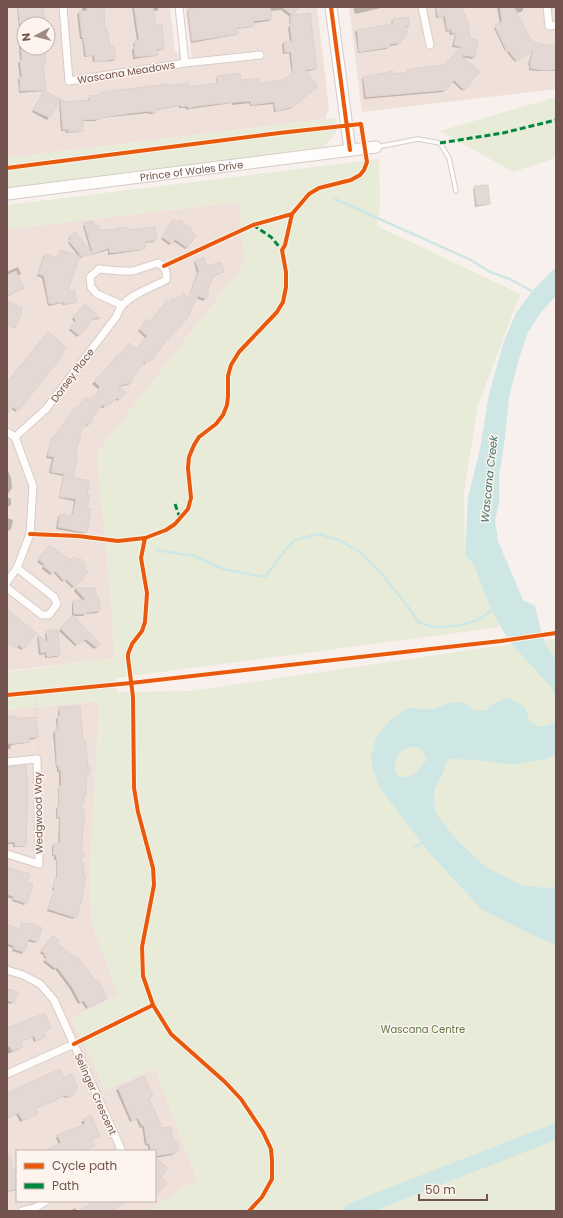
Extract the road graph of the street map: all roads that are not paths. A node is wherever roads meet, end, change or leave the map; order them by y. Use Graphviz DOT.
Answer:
graph roads {
  1 [pos="63,7"];
  2 [pos="179,7"];
  3 [pos="332,7"];
  4 [pos="422,7"];
  5 [pos="547,7"];
  6 [pos="556,25"];
  7 [pos="430,45"];
  8 [pos="260,55"];
  9 [pos="185,63"];
  10 [pos="376,147"];
  11 [pos="350,150"];
  12 [pos="456,191"];
  13 [pos="7,194"];
  14 [pos="122,305"];
  15 [pos="7,432"];
  16 [pos="15,437"];
  17 [pos="17,568"];
  18 [pos="7,582"];
  19 [pos="7,588"];
  20 [pos="7,762"];
  21 [pos="7,854"];
  22 [pos="7,970"];
  23 [pos="74,1044"];
  24 [pos="7,1074"];
  25 [pos="120,1150"];
  26 [pos="44,1202"];
  27 [pos="22,1211"];
  1 -- 9 [label="street, Wascana Meadows"];
  2 -- 9 [label="street, Wascana Meadows"];
  3 -- 11 [label="main road"];
  4 -- 7 [label="street"];
  5 -- 6 [label="street"];
  8 -- 9 [label="street, Wascana Meadows"];
  10 -- 11 [label="main road, Prince of Wales Drive"];
  10 -- 12 [label="lane"];
  11 -- 13 [label="main road, Prince of Wales Drive"];
  14 -- 14 [label="street, Dorsey Place"];
  14 -- 16 [label="street, Dorsey Place"];
  15 -- 16 [label="street"];
  16 -- 17 [label="street"];
  17 -- 18 [label="street"];
  17 -- 19 [label="street"];
  20 -- 21 [label="street, Wedgwood Way"];
  22 -- 23 [label="street, Selinger Crescent"];
  23 -- 24 [label="street"];
  23 -- 25 [label="street, Selinger Crescent"];
  26 -- 27 [label="street"];
}
